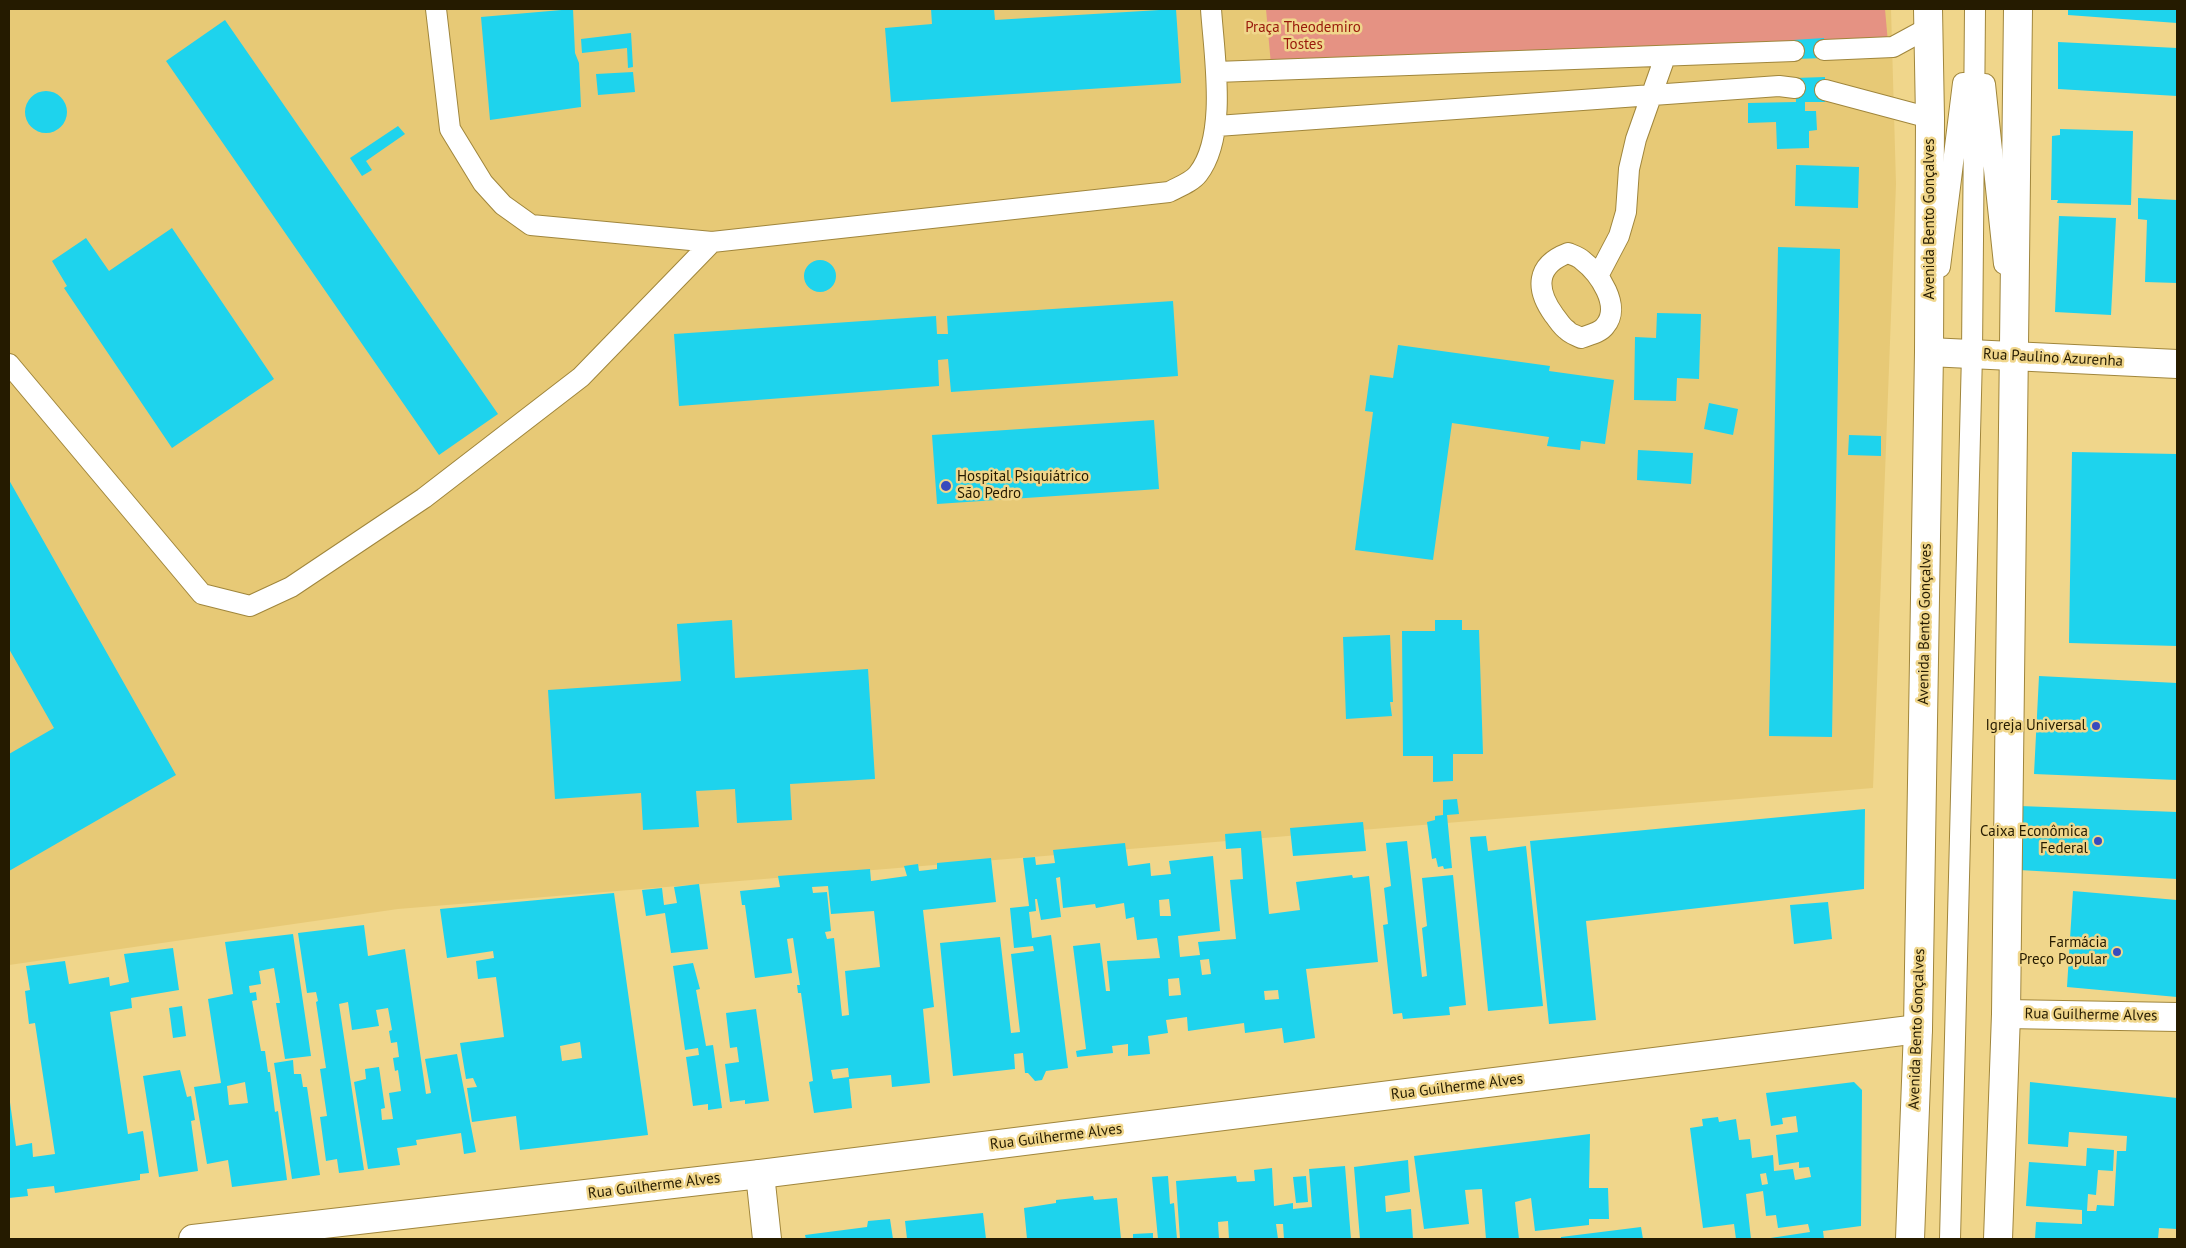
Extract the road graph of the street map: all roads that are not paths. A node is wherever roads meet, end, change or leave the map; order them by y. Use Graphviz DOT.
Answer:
graph roads {
  1 [pos="436,9"];
  2 [pos="1211,9"];
  3 [pos="1975,9"];
  4 [pos="2018,9"];
  5 [pos="1928,18"];
  6 [pos="1824,50"];
  7 [pos="1665,56"];
  8 [pos="1216,72"];
  9 [pos="1825,90"];
  10 [pos="1650,96"];
  11 [pos="1930,118"];
  12 [pos="1217,126"];
  13 [pos="712,242"];
  14 [pos="1598,276"];
  15 [pos="1929,352"];
  16 [pos="1972,354"];
  17 [pos="2014,356"];
  18 [pos="9,364"];
  19 [pos="2177,364"];
  20 [pos="2006,1014"];
  21 [pos="2177,1017"];
  22 [pos="1918,1029"];
  23 [pos="760,1174"];
  24 [pos="192,1239"];
  25 [pos="768,1239"];
  26 [pos="1910,1239"];
  27 [pos="1950,1239"];
  28 [pos="1998,1239"];
  1 -- 13 [label="lane"];
  2 -- 8 [label="lane"];
  3 -- 15 [label="lane"];
  3 -- 16 [label="lane"];
  3 -- 17 [label="lane"];
  4 -- 17 [label="main road"];
  5 -- 6 [label="lane"];
  5 -- 11 [label="main road, Avenida Bento Gonçalves"];
  7 -- 8 [label="lane"];
  7 -- 10 [label="lane"];
  7 -- 10 [label="lane"];
  8 -- 12 [label="lane"];
  9 -- 11 [label="lane"];
  10 -- 12 [label="lane"];
  10 -- 14 [label="lane"];
  11 -- 15 [label="main road, Avenida Bento Gonçalves"];
  12 -- 13 [label="lane"];
  13 -- 18 [label="lane"];
  15 -- 16 [label="main road, Rua Paulino Azurenha"];
  15 -- 22 [label="main road, Avenida Bento Gonçalves"];
  16 -- 17 [label="main road, Rua Paulino Azurenha"];
  16 -- 27 [label="lane"];
  17 -- 19 [label="main road, Rua Paulino Azurenha"];
  17 -- 20 [label="main road"];
  20 -- 21 [label="main road, Rua Guilherme Alves"];
  20 -- 28 [label="main road"];
  22 -- 23 [label="main road, Rua Guilherme Alves"];
  22 -- 26 [label="main road, Avenida Bento Gonçalves"];
  23 -- 24 [label="main road, Rua Guilherme Alves"];
  23 -- 25 [label="main road"];
}
